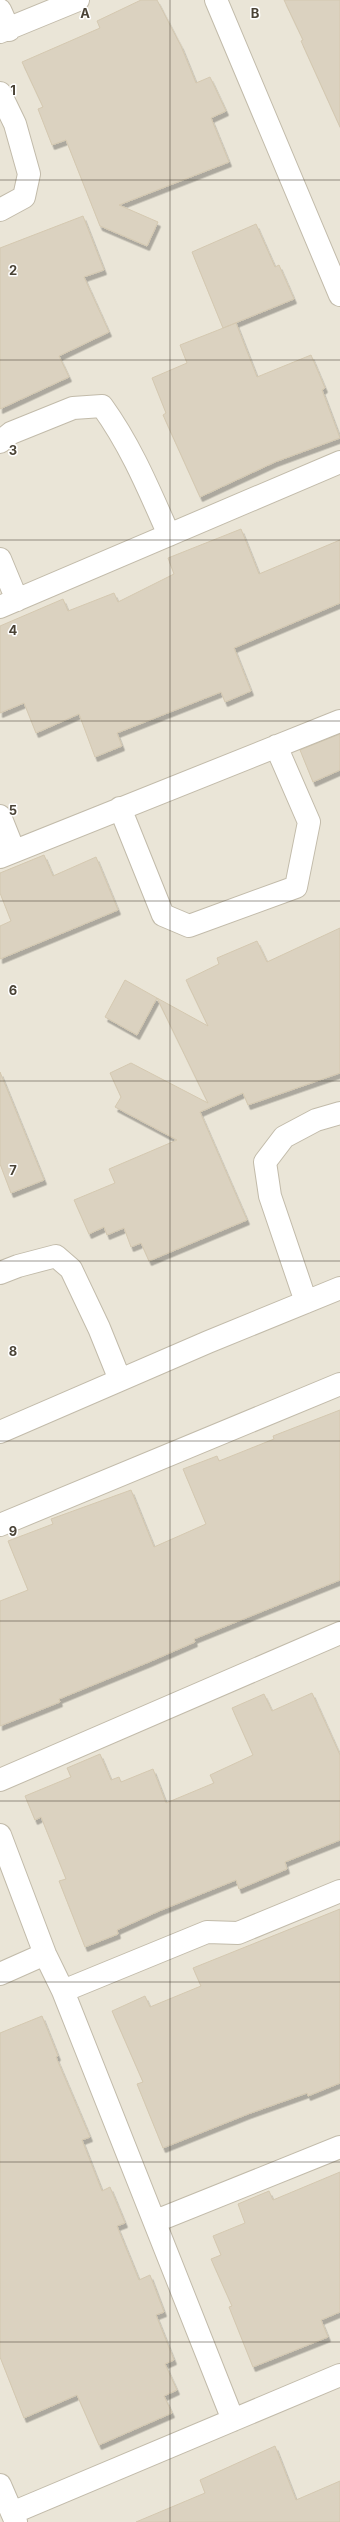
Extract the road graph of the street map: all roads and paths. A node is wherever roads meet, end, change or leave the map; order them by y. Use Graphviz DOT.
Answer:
graph roads {
  1 [pos="78,0"];
  2 [pos="216,0"];
  3 [pos="0,10"];
  4 [pos="4,31"];
  5 [pos="0,93"];
  6 [pos="0,210"];
  7 [pos="340,295"];
  8 [pos="0,442"];
  9 [pos="340,462"];
  10 [pos="169,535"];
  11 [pos="0,558"];
  12 [pos="8,604"];
  13 [pos="340,721"];
  14 [pos="276,746"];
  15 [pos="120,808"];
  16 [pos="0,816"];
  17 [pos="7,854"];
  18 [pos="340,1113"];
  19 [pos="0,1273"];
  20 [pos="340,1288"];
  21 [pos="306,1302"];
  22 [pos="120,1380"];
  23 [pos="340,1384"];
  24 [pos="0,1432"];
  25 [pos="0,1525"];
  26 [pos="340,1633"];
  27 [pos="0,1780"];
  28 [pos="0,1834"];
  29 [pos="340,1891"];
  30 [pos="45,1954"];
  31 [pos="0,1974"];
  32 [pos="63,1991"];
  33 [pos="340,2147"];
  34 [pos="156,2221"];
  35 [pos="340,2375"];
  36 [pos="233,2420"];
  37 [pos="0,2485"];
  38 [pos="14,2518"];
  1 -- 4 [label="street"];
  2 -- 7 [label="street"];
  3 -- 4 [label="street"];
  5 -- 6 [label="street"];
  8 -- 10 [label="street"];
  9 -- 10 [label="street"];
  10 -- 12 [label="street"];
  11 -- 12 [label="street"];
  13 -- 14 [label="street"];
  14 -- 15 [label="street"];
  14 -- 15 [label="street"];
  15 -- 17 [label="street"];
  16 -- 17 [label="street"];
  18 -- 21 [label="street"];
  19 -- 22 [label="street"];
  20 -- 21 [label="street"];
  21 -- 22 [label="street"];
  22 -- 24 [label="street"];
  23 -- 25 [label="street"];
  26 -- 27 [label="street"];
  28 -- 30 [label="street"];
  29 -- 32 [label="street"];
  30 -- 31 [label="street"];
  30 -- 32 [label="street"];
  32 -- 34 [label="street"];
  33 -- 34 [label="street"];
  34 -- 36 [label="street"];
  35 -- 36 [label="street"];
  36 -- 38 [label="street"];
  37 -- 38 [label="street"];
}
